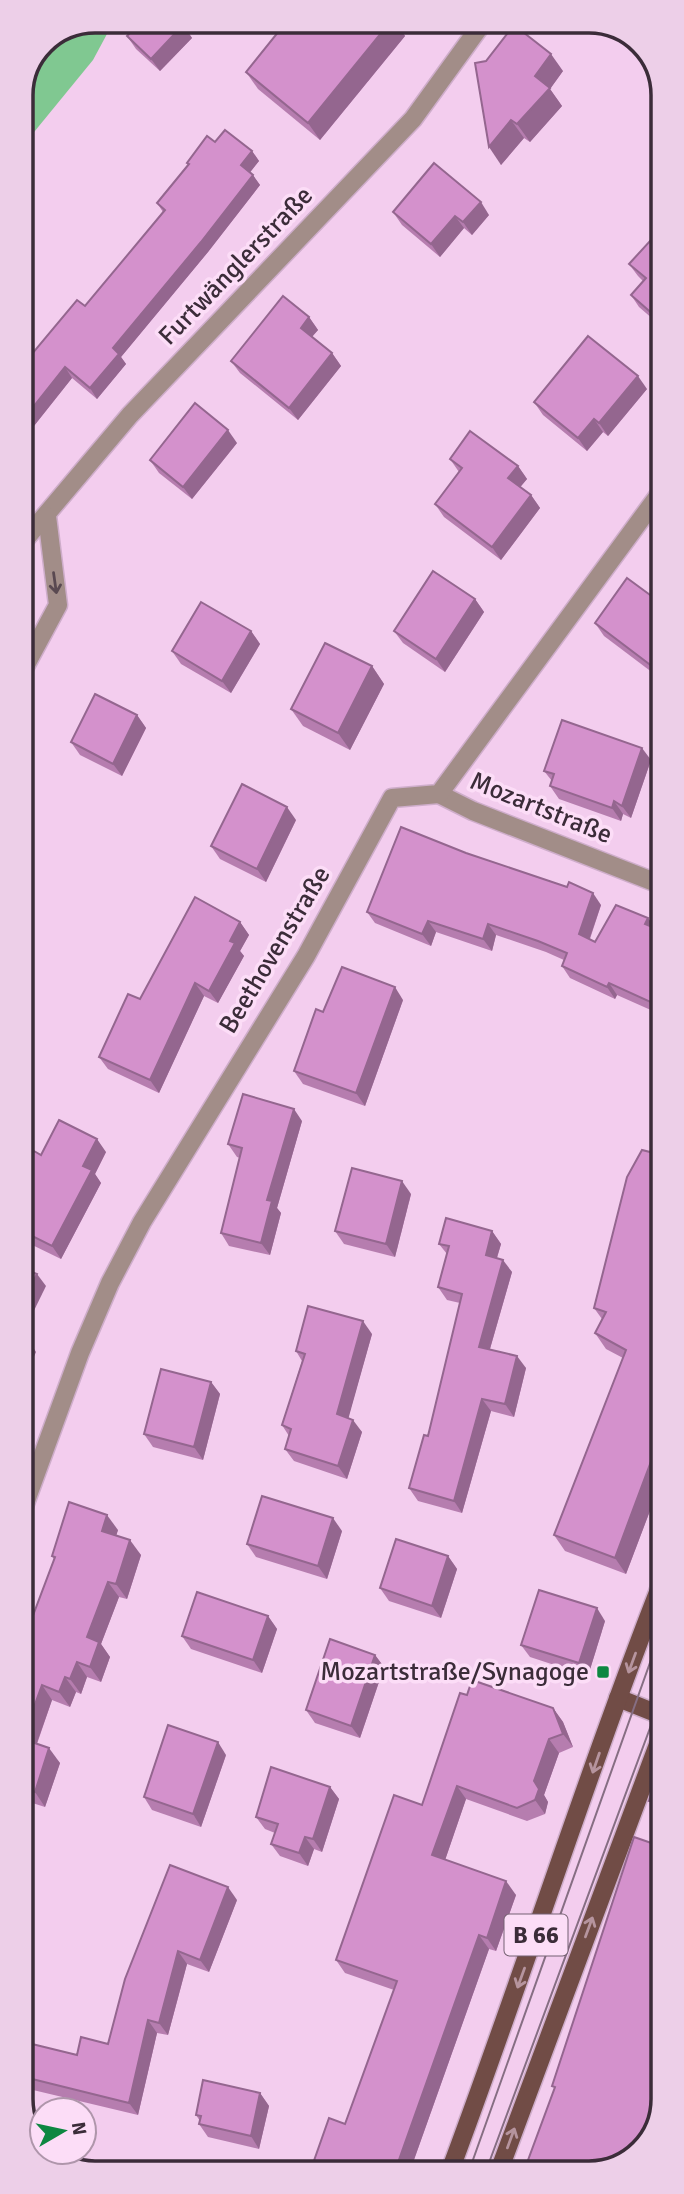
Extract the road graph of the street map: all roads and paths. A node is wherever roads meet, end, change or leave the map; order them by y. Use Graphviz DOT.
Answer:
graph roads {
  1 [pos="475,33"];
  2 [pos="651,506"];
  3 [pos="47,516"];
  4 [pos="33,531"];
  5 [pos="33,652"];
  6 [pos="439,794"];
  7 [pos="651,881"];
  8 [pos="33,1482"];
  9 [pos="651,1611"];
  10 [pos="618,1699"];
  11 [pos="651,1711"];
  12 [pos="651,1763"];
  13 [pos="454,2161"];
  14 [pos="503,2161"];
  1 -- 3 [label="street, Furtwänglerstraße"];
  2 -- 6 [label="street"];
  3 -- 4 [label="street, Furtwänglerstraße"];
  3 -- 5 [label="street, one-way"];
  6 -- 7 [label="street, Mozartstraße"];
  6 -- 8 [label="street, Beethovenstraße"];
  9 -- 10 [label="main road, B 66, one-way"];
  10 -- 11 [label="main road"];
  10 -- 13 [label="main road, B 66, one-way"];
  14 -- 12 [label="main road, B 66, one-way"];
}
